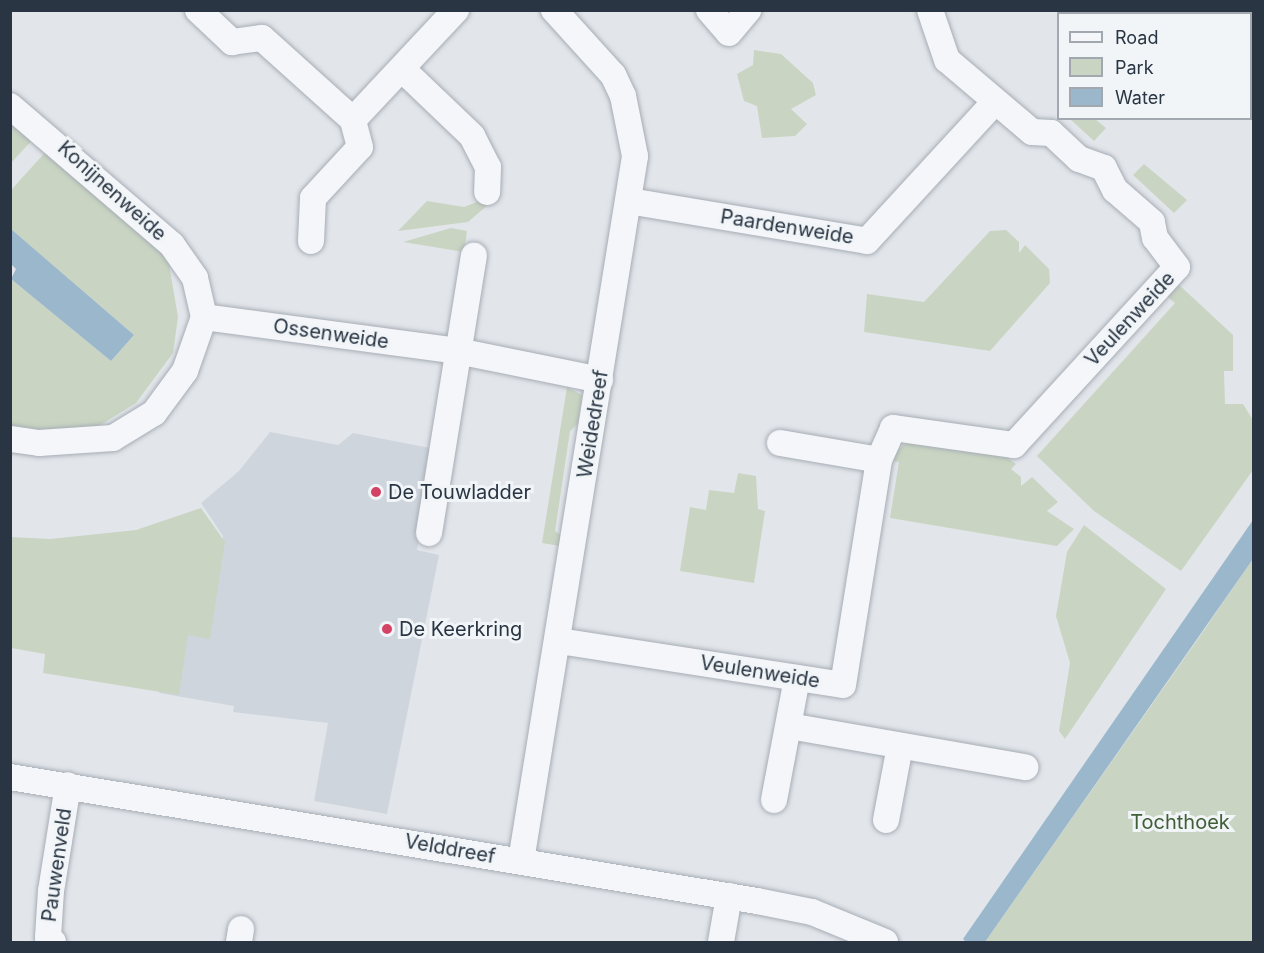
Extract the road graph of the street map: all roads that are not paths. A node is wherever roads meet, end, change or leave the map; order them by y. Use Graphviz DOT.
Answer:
graph roads {
  1 [pos="198,10"];
  2 [pos="456,10"];
  3 [pos="554,10"];
  4 [pos="709,10"];
  5 [pos="748,10"];
  6 [pos="930,10"];
  7 [pos="402,69"];
  8 [pos="993,104"];
  9 [pos="10,106"];
  10 [pos="353,120"];
  11 [pos="487,192"];
  12 [pos="629,201"];
  13 [pos="311,241"];
  14 [pos="474,256"];
  15 [pos="204,316"];
  16 [pos="458,351"];
  17 [pos="600,380"];
  18 [pos="10,439"];
  19 [pos="780,443"];
  20 [pos="879,460"];
  21 [pos="429,533"];
  22 [pos="559,640"];
  23 [pos="797,678"];
  24 [pos="789,726"];
  25 [pos="900,746"];
  26 [pos="1025,767"];
  27 [pos="10,777"];
  28 [pos="68,785"];
  29 [pos="774,800"];
  30 [pos="886,820"];
  31 [pos="521,861"];
  32 [pos="729,896"];
  33 [pos="46,941"];
  34 [pos="721,942"];
  35 [pos="885,942"];
  1 -- 10 [label="street"];
  2 -- 7 [label="street"];
  3 -- 12 [label="street, Weidedreef"];
  4 -- 5 [label="street"];
  6 -- 8 [label="street"];
  7 -- 10 [label="street"];
  7 -- 11 [label="street"];
  8 -- 12 [label="street, Paardenweide"];
  8 -- 20 [label="street, Veulenweide"];
  9 -- 15 [label="street, Konijnenweide"];
  10 -- 13 [label="street"];
  12 -- 17 [label="street, Weidedreef"];
  14 -- 16 [label="street"];
  15 -- 16 [label="street, Ossenweide"];
  15 -- 18 [label="street"];
  16 -- 17 [label="street, Ossenweide"];
  16 -- 21 [label="street"];
  17 -- 22 [label="street, Weidedreef"];
  19 -- 20 [label="street"];
  20 -- 23 [label="street, Veulenweide"];
  22 -- 23 [label="street, Veulenweide"];
  22 -- 31 [label="street, Weidedreef"];
  23 -- 24 [label="street"];
  24 -- 25 [label="street"];
  24 -- 29 [label="street"];
  25 -- 26 [label="street"];
  25 -- 30 [label="street"];
  27 -- 28 [label="street, Velddreef"];
  28 -- 31 [label="street, Velddreef"];
  28 -- 33 [label="street, Pauwenveld"];
  31 -- 32 [label="street, Velddreef"];
  32 -- 34 [label="street"];
  32 -- 35 [label="street, Velddreef"];
}
